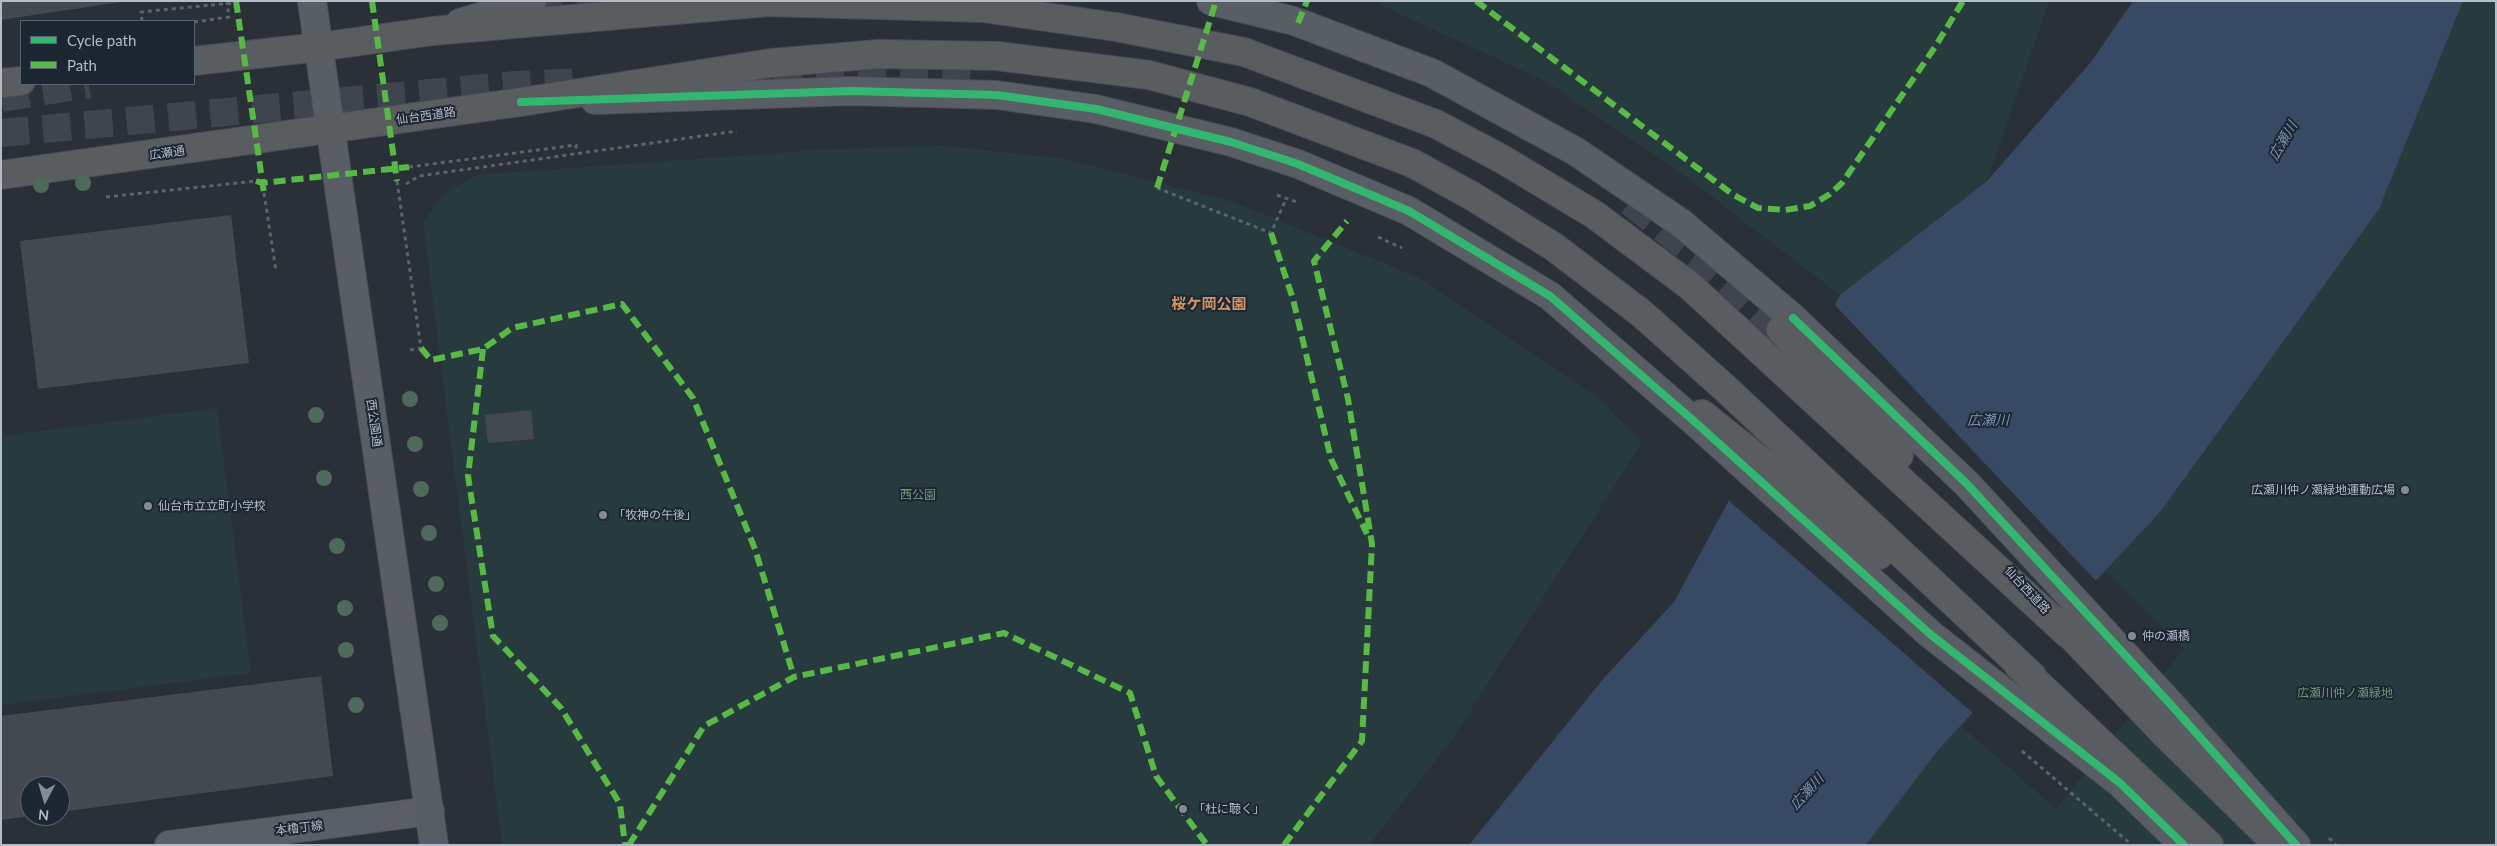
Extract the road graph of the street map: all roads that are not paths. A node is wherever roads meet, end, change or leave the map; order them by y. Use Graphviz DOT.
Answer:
graph roads {
  1 [pos="312,1"];
  2 [pos="532,1"];
  3 [pos="1211,1"];
  4 [pos="433,31"];
  5 [pos="319,47"];
  6 [pos="195,61"];
  7 [pos="20,81"];
  8 [pos="1,83"];
  9 [pos="521,102"];
  10 [pos="332,130"];
  11 [pos="1,175"];
  12 [pos="1787,324"];
  13 [pos="1699,418"];
  14 [pos="2068,634"];
  15 [pos="2032,676"];
  16 [pos="430,811"];
  17 [pos="168,845"];
  18 [pos="434,845"];
  19 [pos="2184,845"];
  20 [pos="2209,845"];
  21 [pos="2278,845"];
  22 [pos="2296,845"];
  1 -- 5 [label="street, 西公園通"];
  2 -- 4 [label="street"];
  3 -- 12 [label="street"];
  4 -- 5 [label="highway"];
  4 -- 14 [label="highway"];
  5 -- 6 [label="highway"];
  5 -- 10 [label="street, 西公園通"];
  7 -- 8 [label="highway"];
  9 -- 10 [label="highway, 仙台西道路"];
  9 -- 13 [label="street"];
  9 -- 15 [label="highway, 仙台西道路"];
  10 -- 11 [label="highway, 広瀬通"];
  10 -- 16 [label="street, 西公園通"];
  12 -- 14 [label="highway, 仙台西道路"];
  12 -- 22 [label="street"];
  13 -- 15 [label="highway"];
  13 -- 19 [label="street"];
  14 -- 21 [label="highway, 仙台西道路"];
  15 -- 20 [label="highway"];
  16 -- 17 [label="street, 本櫓丁線"];
  16 -- 18 [label="street, 西公園通"];
}
